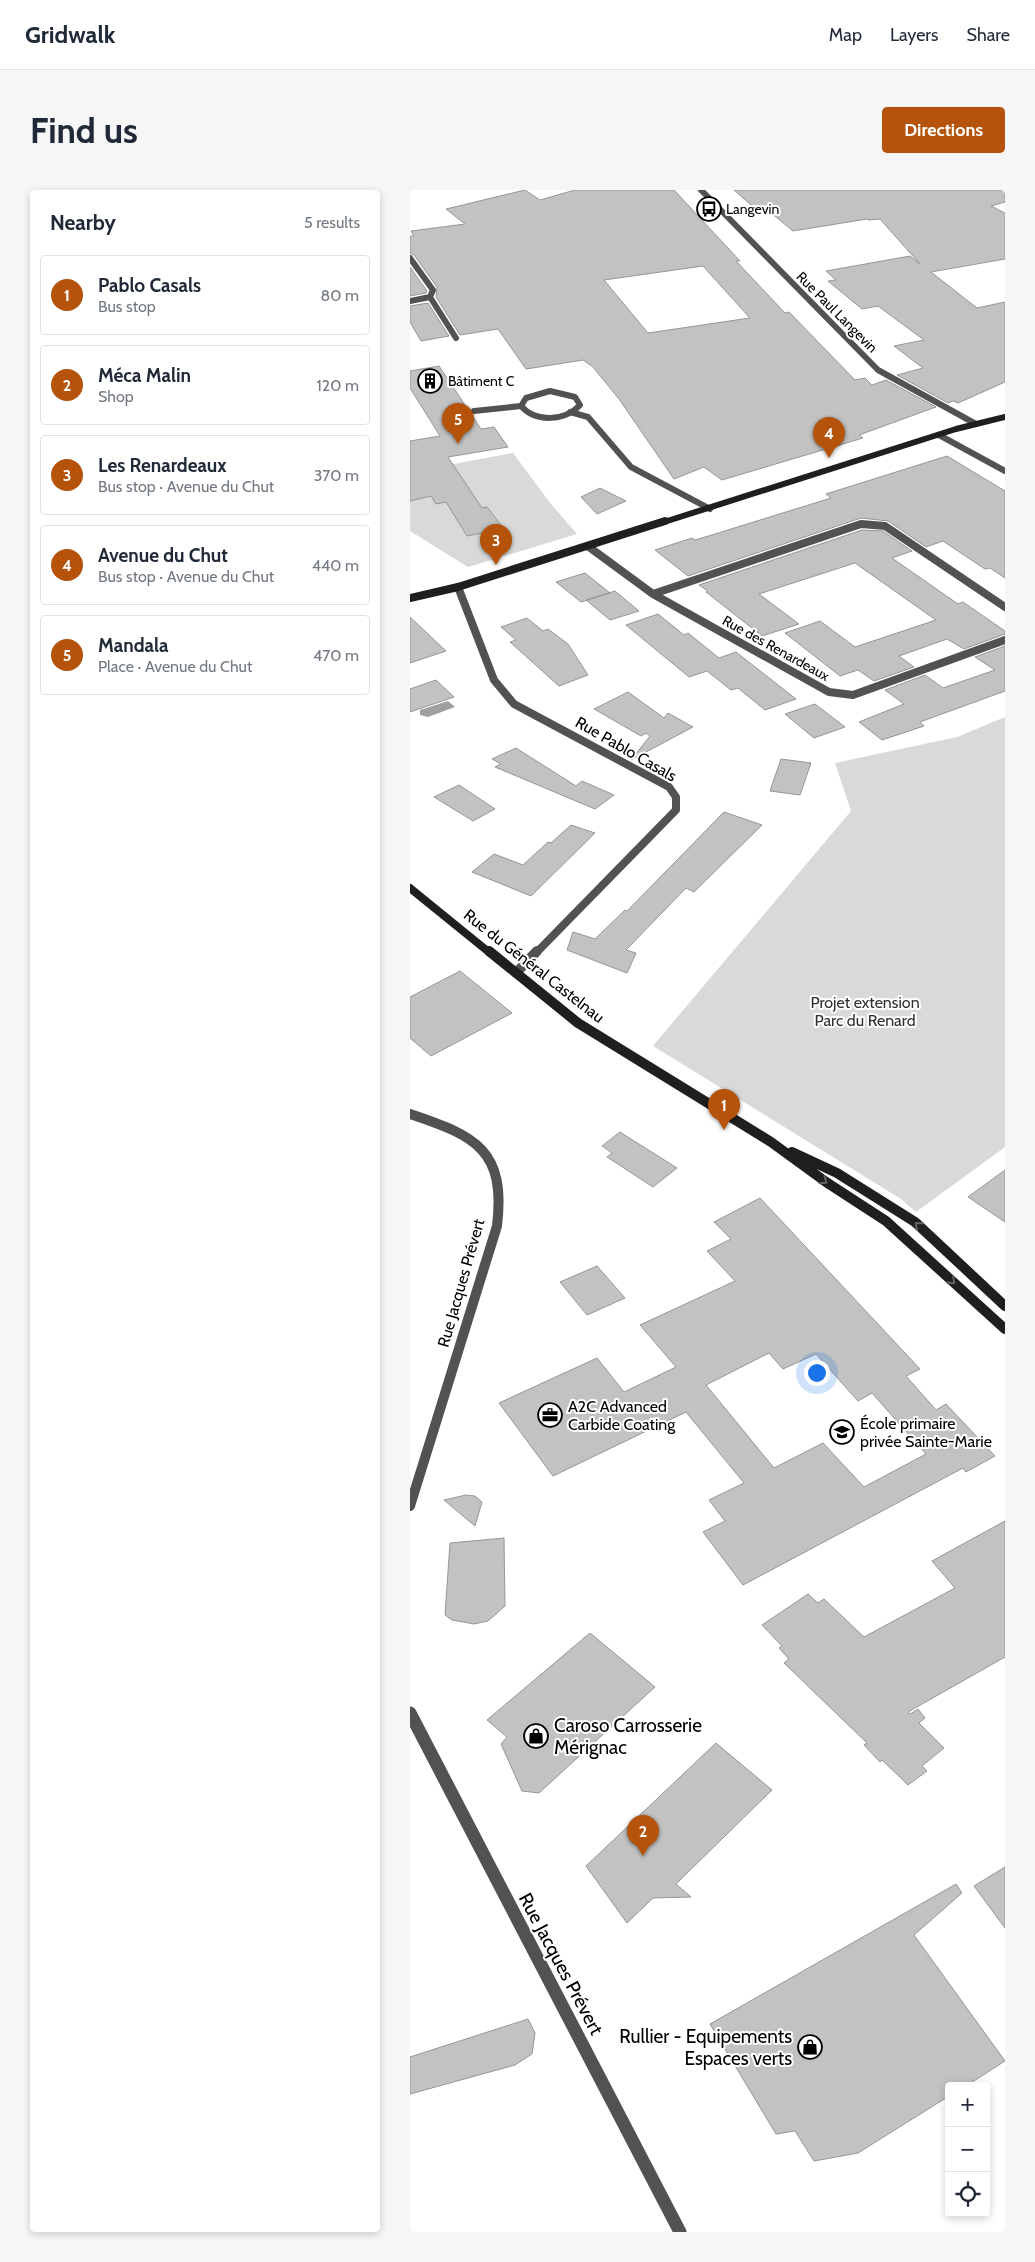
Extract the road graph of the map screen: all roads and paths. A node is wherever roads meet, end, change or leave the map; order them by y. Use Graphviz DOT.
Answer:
graph roads {
  1 [pos="701,190"];
  2 [pos="410,258"];
  3 [pos="430,297"];
  4 [pos="410,301"];
  5 [pos="456,338"];
  6 [pos="522,406"];
  7 [pos="474,411"];
  8 [pos="570,412"];
  9 [pos="1005,417"];
  10 [pos="976,424"];
  11 [pos="939,435"];
  12 [pos="1005,471"];
  13 [pos="710,509"];
  14 [pos="589,547"];
  15 [pos="458,587"];
  16 [pos="653,594"];
  17 [pos="410,598"];
  18 [pos="1005,606"];
  19 [pos="1005,640"];
  20 [pos="410,888"];
  21 [pos="516,973"];
  22 [pos="410,1114"];
  23 [pos="771,1142"];
  24 [pos="1005,1306"];
  25 [pos="1005,1329"];
  26 [pos="410,1506"];
  27 [pos="410,1713"];
  28 [pos="680,2232"];
  1 -- 10 [label="street, Rue Paul Langevin"];
  2 -- 3 [label="street"];
  3 -- 4 [label="street"];
  3 -- 5 [label="street"];
  6 -- 7 [label="street"];
  6 -- 8 [label="street"];
  6 -- 8 [label="street"];
  8 -- 13 [label="street"];
  9 -- 10 [label="street"];
  10 -- 11 [label="street"];
  11 -- 12 [label="street"];
  11 -- 13 [label="street"];
  13 -- 14 [label="street"];
  14 -- 15 [label="street"];
  14 -- 16 [label="street, Rue des Renardeaux"];
  15 -- 17 [label="street"];
  15 -- 21 [label="street, Rue Pablo Casals"];
  16 -- 18 [label="street"];
  16 -- 19 [label="street, Rue des Renardeaux"];
  20 -- 21 [label="street, Rue du Général Castelnau"];
  21 -- 23 [label="street, Rue du Général Castelnau"];
  22 -- 26 [label="street, Rue Jacques Prévert"];
  24 -- 23 [label="street, Rue du Général Castelnau, one-way"];
  23 -- 25 [label="street, Rue du Général Castelnau, one-way"];
  27 -- 28 [label="street, Rue Jacques Prévert"];
}
